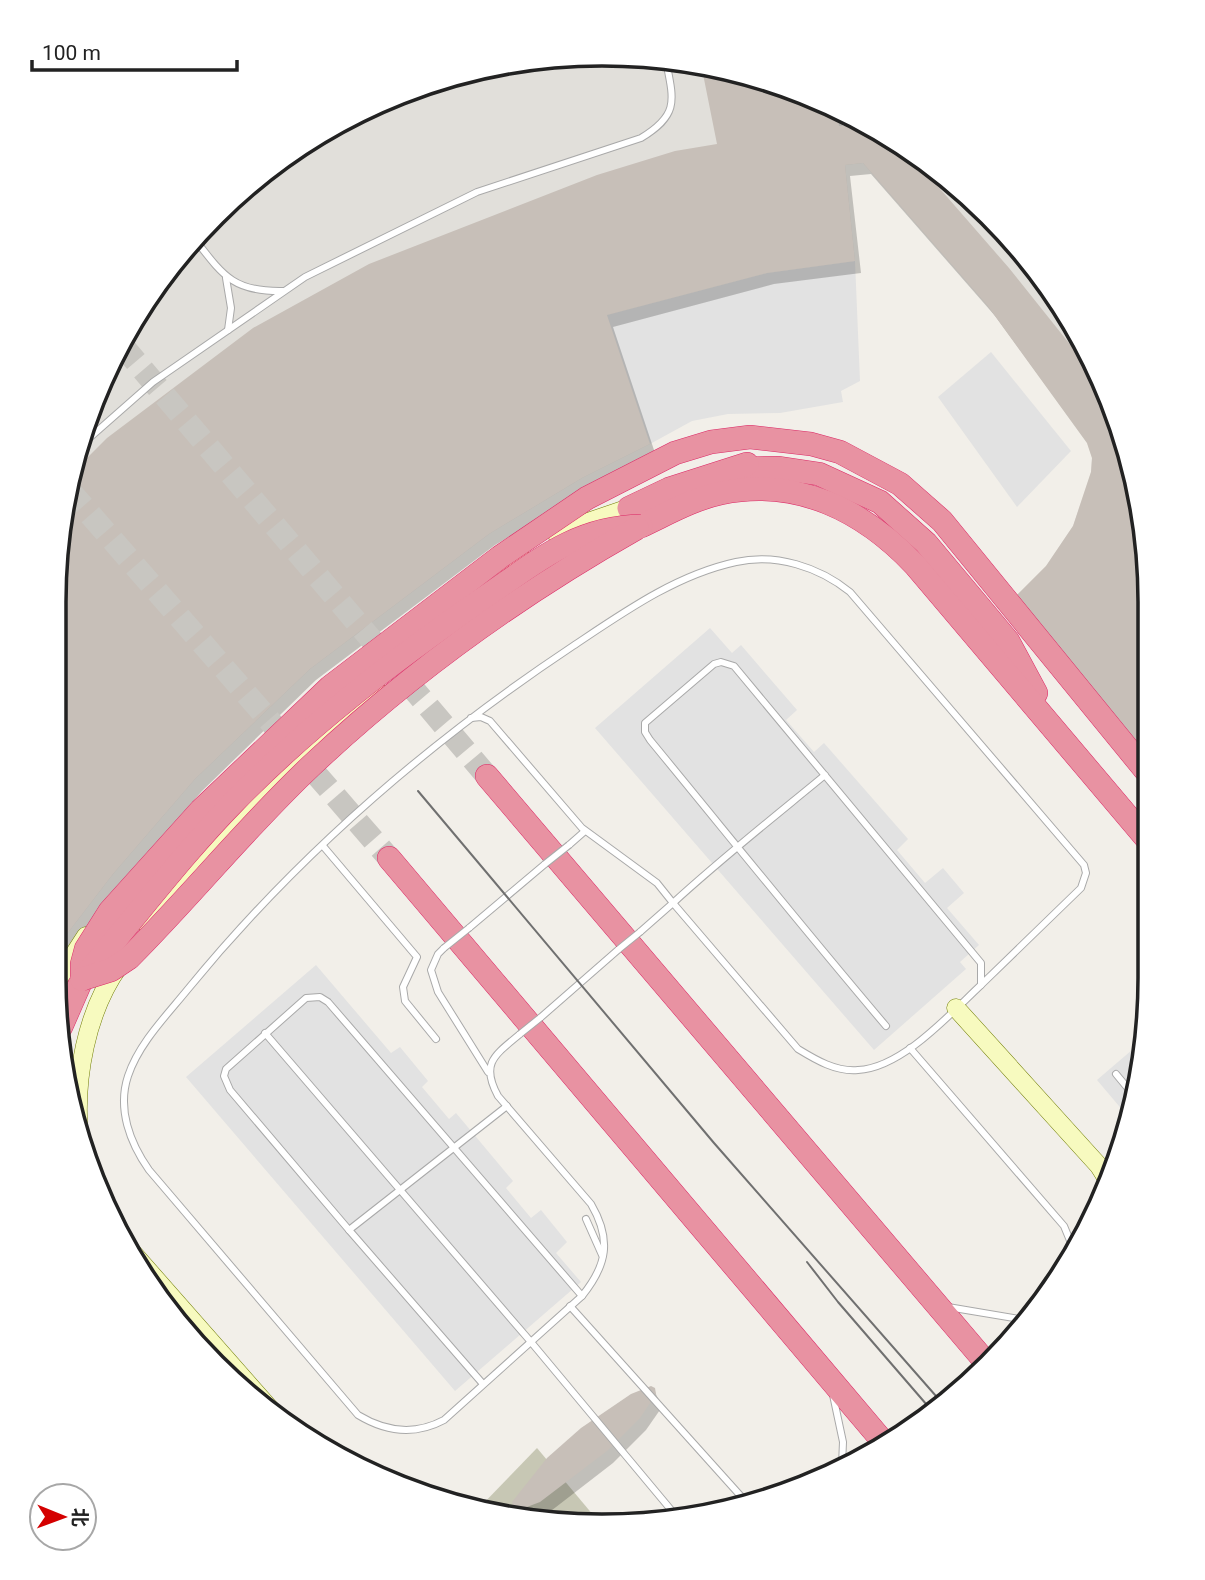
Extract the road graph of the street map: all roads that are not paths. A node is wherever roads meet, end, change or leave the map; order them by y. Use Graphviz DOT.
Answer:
graph roads {
  1 [pos="667,71"];
  2 [pos="201,247"];
  3 [pos="226,278"];
  4 [pos="284,291"];
  5 [pos="228,330"];
  6 [pos="94,434"];
  7 [pos="734,469"];
  8 [pos="900,484"];
  9 [pos="635,517"];
  10 [pos="465,720"];
  11 [pos="1059,736"];
  12 [pos="1138,761"];
  13 [pos="825,775"];
  14 [pos="487,776"];
  15 [pos="1138,829"];
  16 [pos="585,831"];
  17 [pos="323,846"];
  18 [pos="738,847"];
  19 [pos="389,858"];
  20 [pos="673,903"];
  21 [pos="66,967"];
  22 [pos="82,979"];
  23 [pos="981,985"];
  24 [pos="956,1008"];
  25 [pos="68,1011"];
  26 [pos="886,1026"];
  27 [pos="265,1033"];
  28 [pos="436,1039"];
  29 [pos="910,1048"];
  30 [pos="488,1072"];
  31 [pos="1116,1074"];
  32 [pos="1127,1087"];
  33 [pos="79,1089"];
  34 [pos="507,1106"];
  35 [pos="452,1148"];
  36 [pos="1103,1169"];
  37 [pos="398,1190"];
  38 [pos="586,1219"];
  39 [pos="349,1230"];
  40 [pos="1070,1239"];
  41 [pos="603,1259"];
  42 [pos="171,1296"];
  43 [pos="582,1296"];
  44 [pos="938,1305"];
  45 [pos="570,1306"];
  46 [pos="1016,1318"];
  47 [pos="531,1342"];
  48 [pos="982,1357"];
  49 [pos="233,1366"];
  50 [pos="830,1380"];
  51 [pos="483,1384"];
  52 [pos="879,1437"];
  53 [pos="842,1457"];
  54 [pos="740,1495"];
  55 [pos="670,1509"];
  1 -- 4 [label="lane"];
  2 -- 3 [label="lane"];
  3 -- 4 [label="lane"];
  3 -- 5 [label="lane"];
  4 -- 5 [label="lane"];
  5 -- 6 [label="lane"];
  7 -- 8 [label="highway, bridge"];
  7 -- 9 [label="highway"];
  7 -- 11 [label="highway"];
  8 -- 12 [label="highway, bridge"];
  8 -- 22 [label="highway, bridge"];
  9 -- 11 [label="highway"];
  9 -- 21 [label="street"];
  9 -- 22 [label="highway, bridge"];
  9 -- 33 [label="street"];
  10 -- 16 [label="lane"];
  10 -- 17 [label="lane"];
  10 -- 23 [label="lane"];
  11 -- 15 [label="highway"];
  13 -- 18 [label="lane"];
  13 -- 18 [label="lane"];
  13 -- 23 [label="lane"];
  14 -- 44 [label="highway"];
  16 -- 20 [label="lane"];
  16 -- 30 [label="lane, bridge"];
  17 -- 28 [label="lane"];
  17 -- 51 [label="lane"];
  18 -- 20 [label="lane"];
  18 -- 26 [label="lane"];
  19 -- 50 [label="highway"];
  20 -- 29 [label="lane"];
  20 -- 30 [label="lane, bridge"];
  22 -- 25 [label="highway"];
  23 -- 24 [label="lane"];
  24 -- 29 [label="lane"];
  24 -- 36 [label="street"];
  27 -- 35 [label="lane"];
  27 -- 37 [label="lane"];
  27 -- 39 [label="lane"];
  29 -- 40 [label="lane"];
  30 -- 34 [label="lane"];
  31 -- 32 [label="lane"];
  34 -- 35 [label="lane"];
  34 -- 41 [label="lane"];
  35 -- 37 [label="lane"];
  35 -- 43 [label="lane"];
  37 -- 39 [label="lane"];
  37 -- 47 [label="lane"];
  38 -- 41 [label="lane"];
  39 -- 51 [label="lane"];
  41 -- 43 [label="lane"];
  42 -- 49 [label="street"];
  43 -- 45 [label="lane"];
  44 -- 46 [label="lane"];
  44 -- 48 [label="highway"];
  45 -- 47 [label="lane"];
  45 -- 54 [label="lane"];
  47 -- 51 [label="lane"];
  47 -- 55 [label="lane"];
  50 -- 52 [label="highway"];
  50 -- 53 [label="lane"];
}
